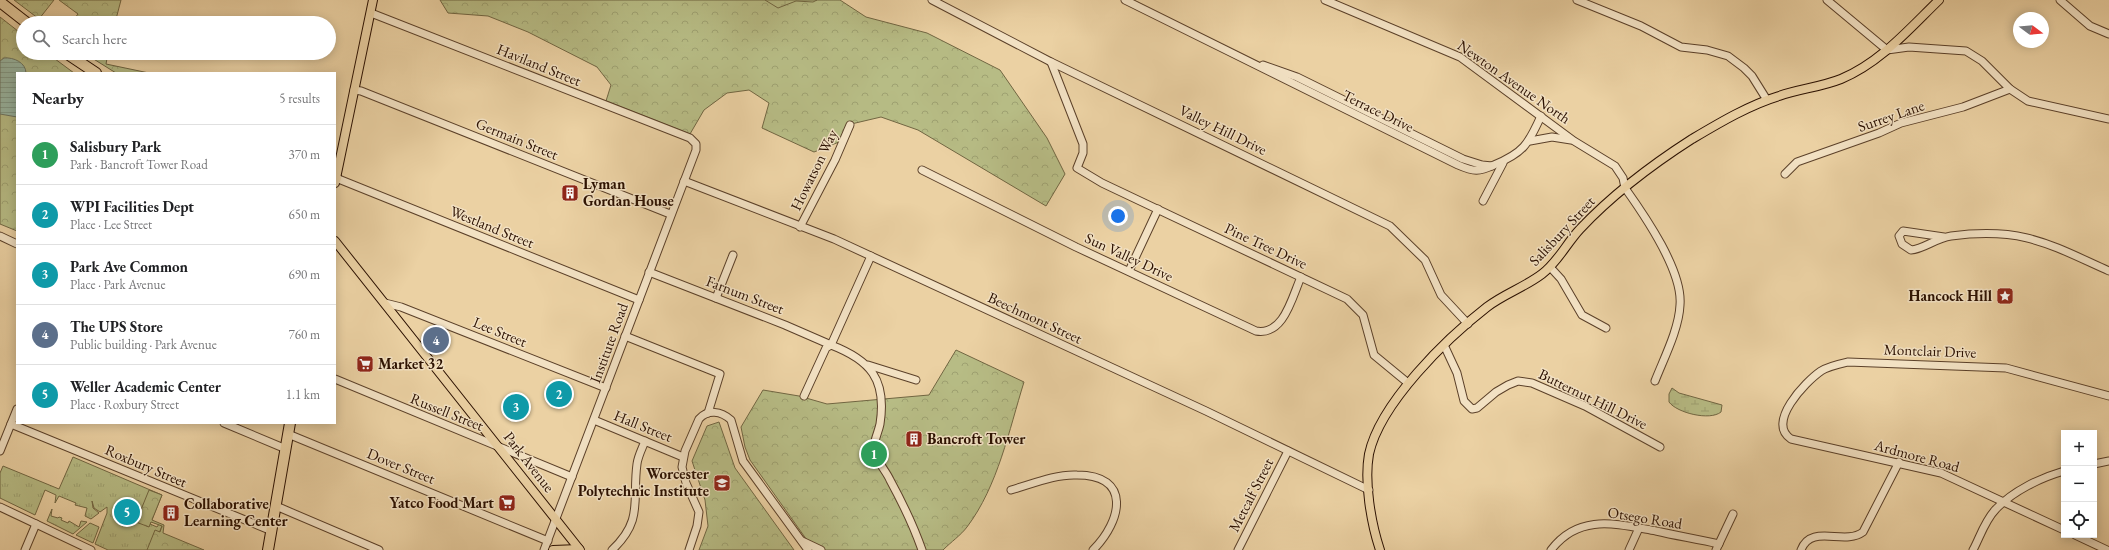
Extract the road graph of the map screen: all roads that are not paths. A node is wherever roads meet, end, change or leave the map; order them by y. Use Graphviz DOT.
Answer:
graph roads {
  1 [pos="373,0"];
  2 [pos="932,0"];
  3 [pos="1125,0"];
  4 [pos="1325,0"];
  5 [pos="1577,0"];
  6 [pos="1939,0"];
  7 [pos="2060,0"];
  8 [pos="1830,1"];
  9 [pos="0,2"];
  10 [pos="371,13"];
  11 [pos="18,16"];
  12 [pos="2109,34"];
  13 [pos="1887,50"];
  14 [pos="76,60"];
  15 [pos="1051,62"];
  16 [pos="94,72"];
  17 [pos="2010,89"];
  18 [pos="354,90"];
  19 [pos="1767,100"];
  20 [pos="1541,116"];
  21 [pos="2109,119"];
  22 [pos="850,125"];
  23 [pos="1530,141"];
  24 [pos="1574,141"];
  25 [pos="696,144"];
  26 [pos="1503,163"];
  27 [pos="922,170"];
  28 [pos="1784,174"];
  29 [pos="336,176"];
  30 [pos="336,181"];
  31 [pos="684,181"];
  32 [pos="1625,188"];
  33 [pos="1482,201"];
  34 [pos="1158,209"];
  35 [pos="670,214"];
  36 [pos="800,227"];
  37 [pos="0,236"];
  38 [pos="1944,237"];
  39 [pos="336,242"];
  40 [pos="16,244"];
  41 [pos="733,255"];
  42 [pos="871,256"];
  43 [pos="1550,267"];
  44 [pos="1128,271"];
  45 [pos="2109,271"];
  46 [pos="649,272"];
  47 [pos="1301,277"];
  48 [pos="716,298"];
  49 [pos="639,300"];
  50 [pos="385,303"];
  51 [pos="1468,324"];
  52 [pos="1606,328"];
  53 [pos="625,336"];
  54 [pos="830,345"];
  55 [pos="1444,345"];
  56 [pos="866,364"];
  57 [pos="336,379"];
  58 [pos="916,380"];
  59 [pos="1655,381"];
  60 [pos="1408,383"];
  61 [pos="606,388"];
  62 [pos="804,396"];
  63 [pos="2109,396"];
  64 [pos="16,412"];
  65 [pos="708,413"];
  66 [pos="594,420"];
  67 [pos="11,424"];
  68 [pos="226,424"];
  69 [pos="290,424"];
  70 [pos="1782,430"];
  71 [pos="288,434"];
  72 [pos="644,441"];
  73 [pos="498,447"];
  74 [pos="1660,447"];
  75 [pos="286,449"];
  76 [pos="0,451"];
  77 [pos="1288,451"];
  78 [pos="683,456"];
  79 [pos="2109,461"];
  80 [pos="1899,462"];
  81 [pos="2097,463"];
  82 [pos="2061,472"];
  83 [pos="572,477"];
  84 [pos="1011,490"];
  85 [pos="1369,490"];
  86 [pos="2003,502"];
  87 [pos="276,506"];
  88 [pos="0,507"];
  89 [pos="1733,514"];
  90 [pos="556,520"];
  91 [pos="36,524"];
  92 [pos="1638,528"];
  93 [pos="2061,529"];
  94 [pos="272,531"];
  95 [pos="2082,538"];
  96 [pos="548,541"];
  97 [pos="801,541"];
  98 [pos="1718,547"];
  99 [pos="1240,549"];
  100 [pos="25,550"];
  101 [pos="89,550"];
  102 [pos="268,550"];
  103 [pos="379,550"];
  104 [pos="544,550"];
  105 [pos="553,550"];
  106 [pos="580,550"];
  107 [pos="612,550"];
  108 [pos="689,550"];
  109 [pos="808,550"];
  110 [pos="821,550"];
  111 [pos="922,550"];
  112 [pos="1093,550"];
  113 [pos="1380,550"];
  114 [pos="1551,550"];
  115 [pos="1629,550"];
  116 [pos="1801,550"];
  117 [pos="1973,550"];
  118 [pos="2108,550"];
  1 -- 10 [label="main road"];
  2 -- 15 [label="street, Valley Hill Drive"];
  3 -- 26 [label="street, Terrace Drive"];
  4 -- 20 [label="street, Newton Avenue North"];
  5 -- 19 [label="street"];
  6 -- 13 [label="main road, Salisbury Street"];
  7 -- 12 [label="street"];
  8 -- 13 [label="street"];
  9 -- 11 [label="highway"];
  10 -- 18 [label="main road"];
  10 -- 25 [label="street, Haviland Street"];
  13 -- 17 [label="street"];
  13 -- 19 [label="main road, Salisbury Street"];
  14 -- 16 [label="highway"];
  15 -- 34 [label="street, Pine Tree Drive"];
  15 -- 51 [label="street, Valley Hill Drive"];
  17 -- 21 [label="street"];
  17 -- 28 [label="street, Surrey Lane"];
  18 -- 29 [label="main road"];
  18 -- 35 [label="street, Germain Street"];
  19 -- 32 [label="main road, Salisbury Street"];
  20 -- 23 [label="street, Terrace Drive"];
  20 -- 24 [label="street, Newton Avenue North"];
  22 -- 36 [label="street, Howatson Way"];
  23 -- 24 [label="street"];
  23 -- 26 [label="street, Terrace Drive"];
  24 -- 32 [label="street, Newton Avenue North"];
  25 -- 31 [label="street, Institute Road"];
  26 -- 33 [label="street"];
  27 -- 44 [label="street, Sun Valley Drive"];
  30 -- 49 [label="street, Westland Street"];
  31 -- 35 [label="street, Institute Road"];
  31 -- 36 [label="street, Beechmont Street"];
  32 -- 43 [label="main road, Salisbury Street"];
  32 -- 59 [label="street, Newton Avenue North"];
  34 -- 44 [label="street"];
  34 -- 47 [label="street, Pine Tree Drive"];
  35 -- 46 [label="street, Institute Road"];
  36 -- 42 [label="street, Beechmont Street"];
  37 -- 40 [label="street"];
  38 -- 38 [label="street"];
  38 -- 45 [label="street"];
  39 -- 50 [label="main road, Park Avenue"];
  41 -- 48 [label="street"];
  42 -- 54 [label="street"];
  42 -- 77 [label="street, Beechmont Street"];
  43 -- 51 [label="main road, Salisbury Street"];
  43 -- 52 [label="street"];
  44 -- 47 [label="street, Sun Valley Drive"];
  46 -- 48 [label="street, Farnum Street"];
  46 -- 49 [label="street, Institute Road"];
  47 -- 60 [label="street, Pine Tree Drive"];
  48 -- 54 [label="street, Farnum Street"];
  49 -- 53 [label="street, Institute Road"];
  50 -- 61 [label="street, Lee Street"];
  50 -- 73 [label="main road, Park Avenue"];
  51 -- 55 [label="main road, Salisbury Street"];
  53 -- 61 [label="street, Institute Road"];
  53 -- 65 [label="street"];
  54 -- 56 [label="street, Farnum Street"];
  54 -- 62 [label="street"];
  55 -- 60 [label="main road, Salisbury Street"];
  55 -- 74 [label="street, Butternut Hill Drive"];
  56 -- 58 [label="street"];
  56 -- 111 [label="street"];
  57 -- 73 [label="street, Russell Street"];
  60 -- 85 [label="main road, Salisbury Street"];
  61 -- 66 [label="street, Institute Road"];
  63 -- 70 [label="street, Montclair Drive"];
  64 -- 67 [label="street"];
  65 -- 78 [label="street"];
  65 -- 97 [label="street"];
  66 -- 72 [label="street, Hall Street"];
  66 -- 83 [label="street, Institute Road"];
  67 -- 76 [label="street"];
  67 -- 94 [label="street, Roxbury Street"];
  68 -- 75 [label="street"];
  69 -- 71 [label="highway"];
  70 -- 80 [label="street, Ardmore Road"];
  71 -- 75 [label="highway"];
  71 -- 96 [label="street, Dover Street"];
  72 -- 78 [label="street, Hall Street"];
  72 -- 107 [label="street"];
  73 -- 83 [label="street, Russell Street"];
  73 -- 90 [label="main road, Park Avenue"];
  75 -- 87 [label="highway"];
  77 -- 85 [label="street, Beechmont Street"];
  77 -- 99 [label="street, Metcalf Street"];
  78 -- 108 [label="street"];
  79 -- 81 [label="street"];
  80 -- 86 [label="street, Ardmore Road"];
  80 -- 116 [label="street"];
  82 -- 86 [label="street"];
  83 -- 90 [label="street, Institute Road"];
  84 -- 112 [label="street"];
  85 -- 113 [label="main road, Salisbury Street"];
  86 -- 93 [label="street, Ardmore Road"];
  86 -- 117 [label="street"];
  87 -- 94 [label="highway"];
  87 -- 103 [label="street"];
  88 -- 91 [label="street"];
  89 -- 98 [label="street"];
  90 -- 96 [label="street, Institute Road"];
  90 -- 106 [label="main road, Park Avenue"];
  91 -- 100 [label="street"];
  91 -- 101 [label="street"];
  92 -- 98 [label="street, Otsego Road"];
  92 -- 114 [label="street, Otsego Road"];
  92 -- 115 [label="street"];
  94 -- 102 [label="highway"];
  95 -- 118 [label="street"];
  96 -- 104 [label="street, Institute Road"];
  97 -- 109 [label="street"];
  97 -- 110 [label="street"];
  105 -- 106 [label="main road"];
}
